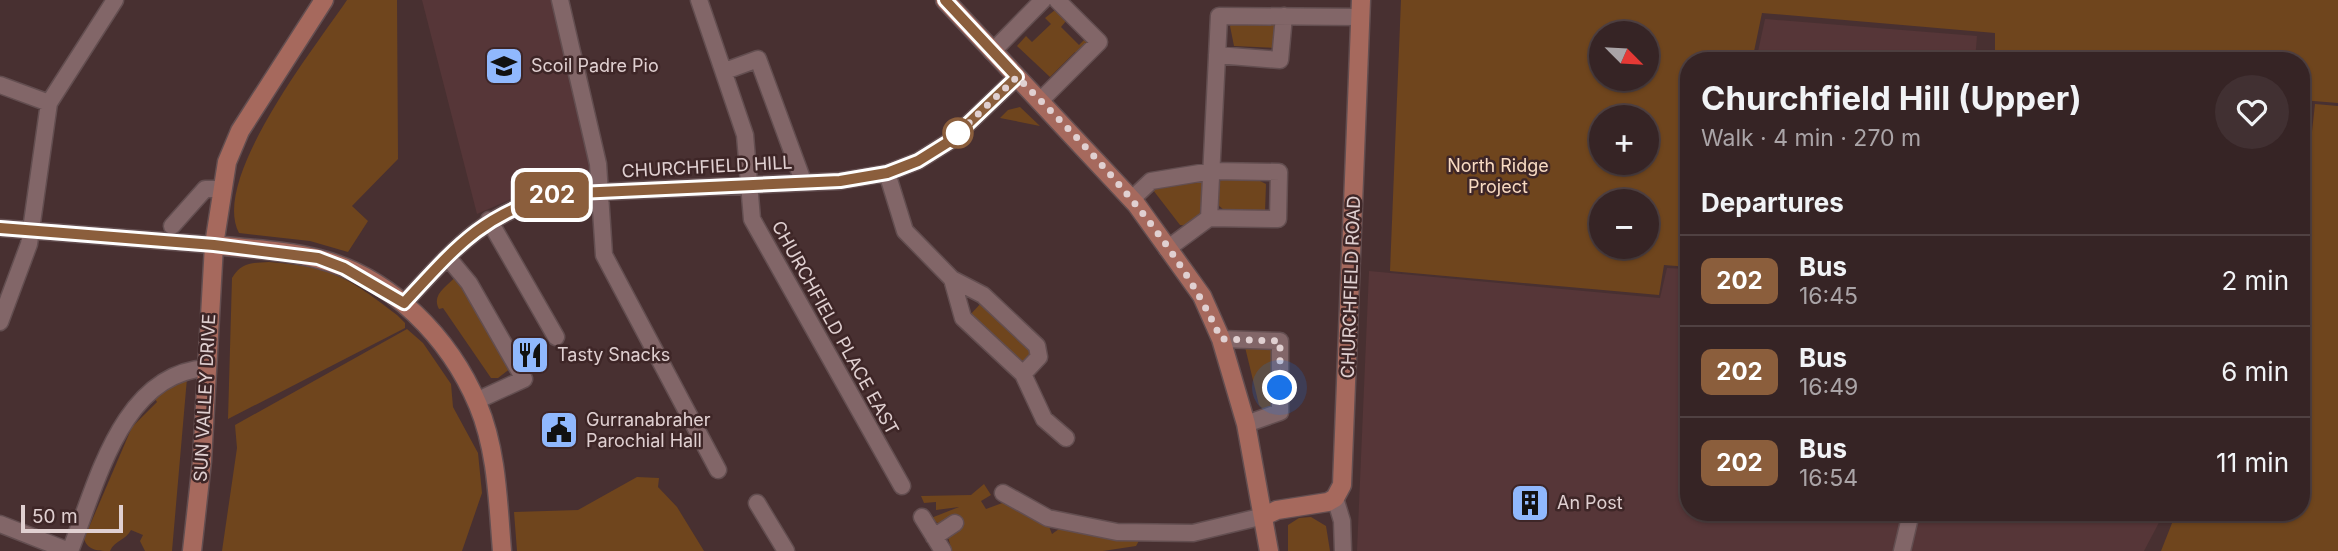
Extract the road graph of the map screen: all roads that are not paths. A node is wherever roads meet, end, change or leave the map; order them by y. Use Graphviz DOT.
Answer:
graph roads {
  1 [pos="115,0"];
  2 [pos="324,0"];
  3 [pos="560,0"];
  4 [pos="699,0"];
  5 [pos="945,0"];
  6 [pos="1043,0"];
  7 [pos="1057,0"];
  8 [pos="1361,8"];
  9 [pos="1284,16"];
  10 [pos="992,52"];
  11 [pos="1217,55"];
  12 [pos="724,71"];
  13 [pos="1017,77"];
  14 [pos="0,85"];
  15 [pos="1040,101"];
  16 [pos="48,103"];
  17 [pos="1212,171"];
  18 [pos="887,173"];
  19 [pos="803,181"];
  20 [pos="750,184"];
  21 [pos="221,189"];
  22 [pos="601,192"];
  23 [pos="1132,199"];
  24 [pos="1209,218"];
  25 [pos="489,220"];
  26 [pos="172,226"];
  27 [pos="0,228"];
  28 [pos="31,230"];
  29 [pos="214,245"];
  30 [pos="1167,249"];
  31 [pos="449,258"];
  32 [pos="952,279"];
  33 [pos="404,303"];
  34 [pos="0,321"];
  35 [pos="556,337"];
  36 [pos="1221,339"];
  37 [pos="207,368"];
  38 [pos="1023,374"];
  39 [pos="476,401"];
  40 [pos="1246,424"];
  41 [pos="1066,438"];
  42 [pos="718,470"];
  43 [pos="902,486"];
  44 [pos="1003,493"];
  45 [pos="1335,498"];
  46 [pos="757,503"];
  47 [pos="1264,513"];
  48 [pos="922,517"];
  49 [pos="1909,521"];
  50 [pos="955,523"];
  51 [pos="0,524"];
  52 [pos="938,544"];
  53 [pos="69,551"];
  54 [pos="192,551"];
  55 [pos="502,551"];
  56 [pos="786,551"];
  57 [pos="1269,551"];
  58 [pos="1343,551"];
  59 [pos="1902,551"];
  1 -- 16 [label="street"];
  2 -- 21 [label="street, SUN VALLEY DRIVE"];
  3 -- 22 [label="street"];
  4 -- 12 [label="street, CHURCHFIELD PLACE EAST"];
  5 -- 10 [label="street"];
  6 -- 10 [label="street"];
  7 -- 15 [label="street"];
  8 -- 9 [label="street"];
  8 -- 45 [label="street, CHURCHFIELD ROAD"];
  9 -- 11 [label="street"];
  9 -- 11 [label="street"];
  10 -- 13 [label="street"];
  11 -- 17 [label="street"];
  12 -- 19 [label="street"];
  12 -- 20 [label="street, CHURCHFIELD PLACE EAST"];
  13 -- 15 [label="street"];
  13 -- 18 [label="street, CHURCHFIELD HILL"];
  14 -- 16 [label="street"];
  15 -- 23 [label="street"];
  16 -- 28 [label="street"];
  17 -- 23 [label="street"];
  17 -- 24 [label="street"];
  17 -- 24 [label="street"];
  18 -- 19 [label="street, CHURCHFIELD HILL"];
  18 -- 32 [label="street"];
  19 -- 20 [label="street, CHURCHFIELD HILL"];
  20 -- 22 [label="street, CHURCHFIELD HILL"];
  20 -- 43 [label="street, CHURCHFIELD PLACE EAST"];
  21 -- 26 [label="street"];
  21 -- 29 [label="street, SUN VALLEY DRIVE"];
  22 -- 25 [label="street, CHURCHFIELD HILL"];
  22 -- 42 [label="street"];
  23 -- 30 [label="street"];
  24 -- 30 [label="street"];
  25 -- 31 [label="street, CHURCHFIELD HILL"];
  25 -- 35 [label="street"];
  27 -- 28 [label="street"];
  28 -- 29 [label="street"];
  28 -- 34 [label="street"];
  29 -- 33 [label="street"];
  29 -- 37 [label="street, SUN VALLEY DRIVE"];
  30 -- 36 [label="street"];
  31 -- 33 [label="street, CHURCHFIELD HILL"];
  31 -- 39 [label="street"];
  32 -- 38 [label="street"];
  32 -- 38 [label="street"];
  33 -- 39 [label="street"];
  36 -- 40 [label="street"];
  36 -- 40 [label="street"];
  37 -- 53 [label="street"];
  37 -- 54 [label="street, SUN VALLEY DRIVE"];
  38 -- 41 [label="street"];
  39 -- 55 [label="street"];
  40 -- 47 [label="street"];
  44 -- 47 [label="street"];
  45 -- 47 [label="street"];
  45 -- 58 [label="street"];
  46 -- 56 [label="street"];
  47 -- 57 [label="street"];
  48 -- 52 [label="street"];
  49 -- 59 [label="street"];
  50 -- 52 [label="street"];
  51 -- 53 [label="street"];
}
